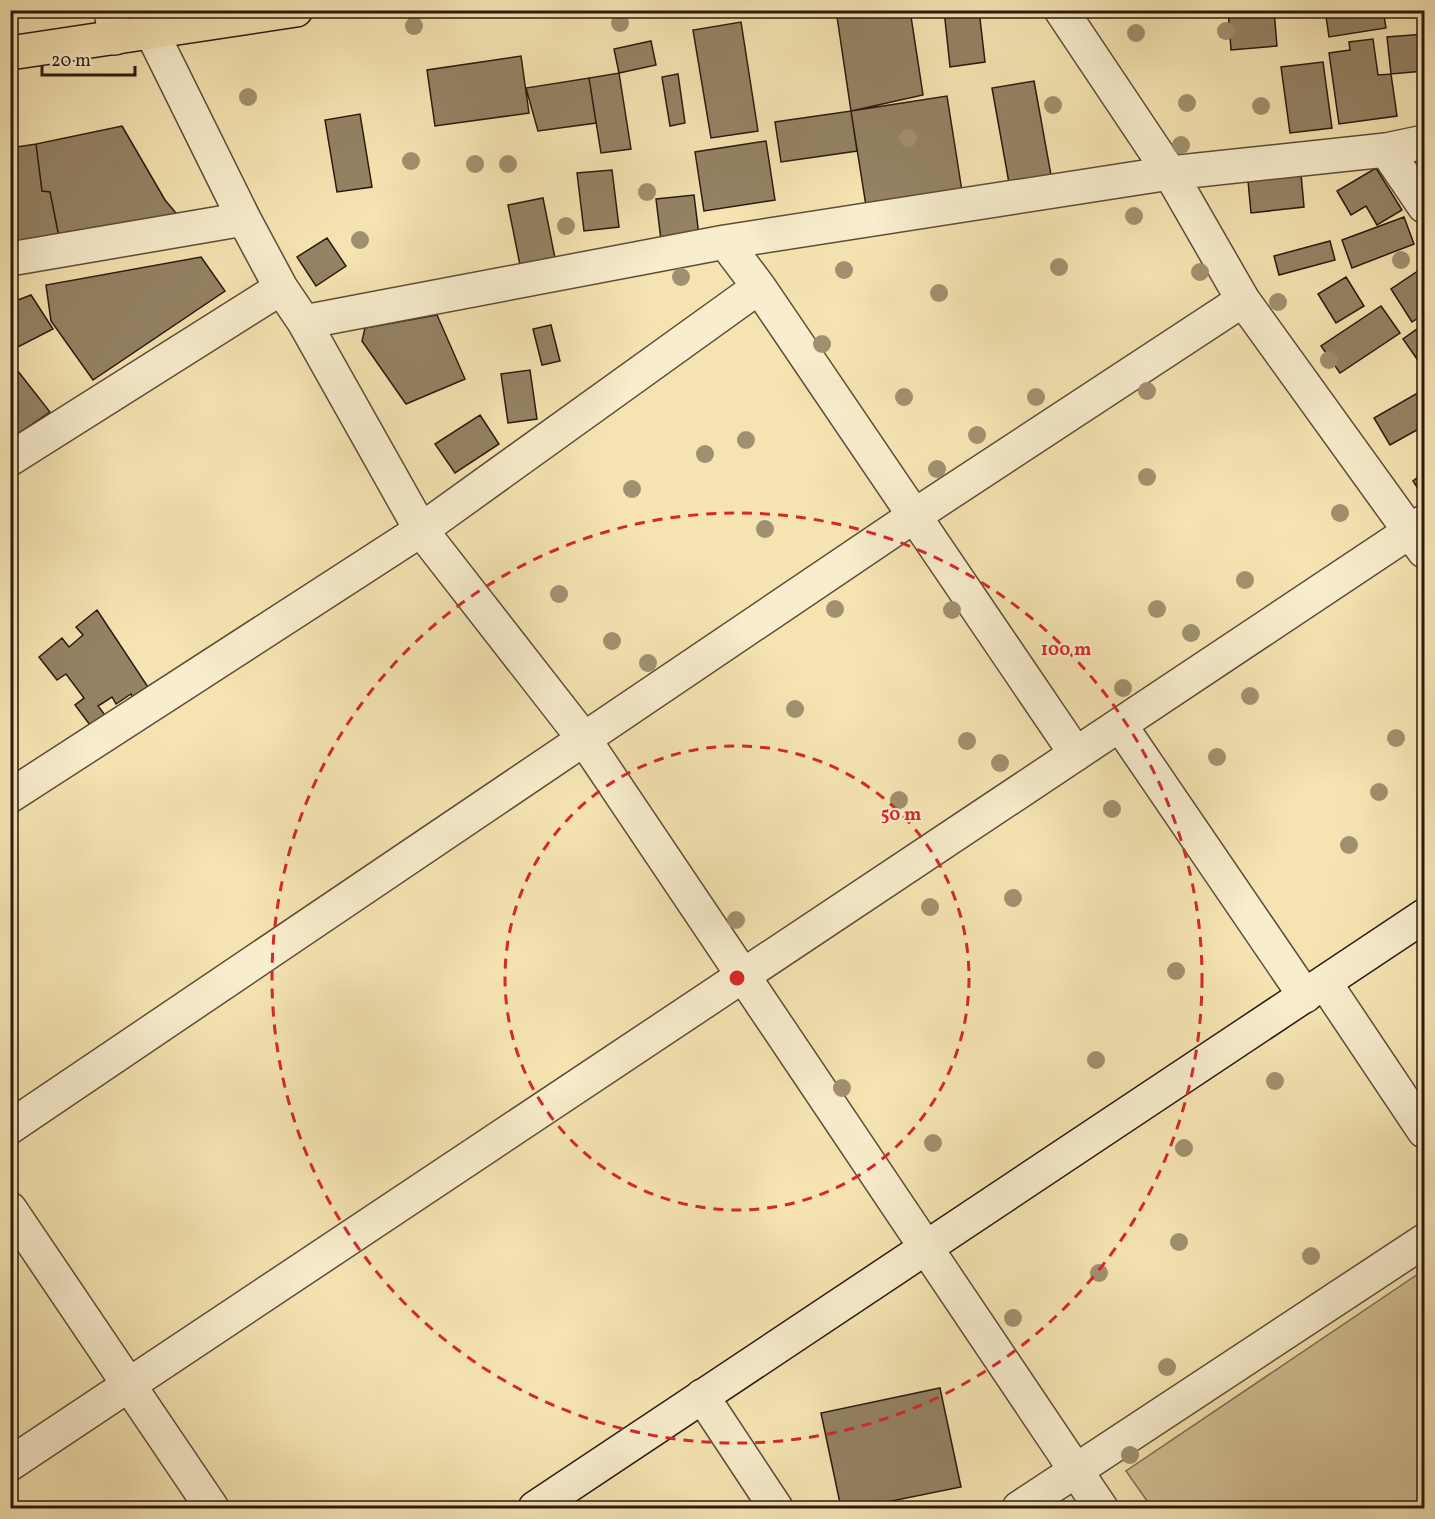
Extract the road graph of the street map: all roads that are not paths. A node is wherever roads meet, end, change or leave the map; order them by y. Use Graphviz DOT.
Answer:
graph roads {
  1 [pos="296,10"];
  2 [pos="1061,10"];
  3 [pos="113,24"];
  4 [pos="152,33"];
  5 [pos="10,53"];
  6 [pos="1425,142"];
  7 [pos="1386,150"];
  8 [pos="1170,173"];
  9 [pos="1425,206"];
  10 [pos="244,219"];
  11 [pos="724,242"];
  12 [pos="10,259"];
  13 [pos="759,287"];
  14 [pos="281,288"];
  15 [pos="1243,300"];
  16 [pos="304,322"];
  17 [pos="10,459"];
  18 [pos="914,516"];
  19 [pos="421,530"];
  20 [pos="1420,535"];
  21 [pos="1120,725"];
  22 [pos="584,739"];
  23 [pos="1076,754"];
  24 [pos="10,796"];
  25 [pos="1425,916"];
  26 [pos="743,976"];
  27 [pos="1315,989"];
  28 [pos="10,1127"];
  29 [pos="1425,1131"];
  30 [pos="10,1209"];
  31 [pos="1425,1241"];
  32 [pos="927,1249"];
  33 [pos="129,1385"];
  34 [pos="702,1396"];
  35 [pos="10,1464"];
  36 [pos="1076,1472"];
  37 [pos="212,1509"];
  38 [pos="535,1509"];
  39 [pos="776,1509"];
  40 [pos="1019,1509"];
  41 [pos="1101,1509"];
  1 -- 4 [label="highway"];
  2 -- 8 [label="street"];
  3 -- 4 [label="highway"];
  3 -- 5 [label="highway"];
  4 -- 10 [label="street"];
  6 -- 7 [label="street"];
  7 -- 8 [label="street"];
  7 -- 9 [label="street"];
  8 -- 11 [label="street"];
  8 -- 15 [label="street"];
  10 -- 12 [label="street"];
  10 -- 14 [label="street"];
  11 -- 13 [label="street"];
  11 -- 16 [label="street"];
  13 -- 18 [label="street"];
  13 -- 19 [label="street"];
  14 -- 16 [label="street"];
  14 -- 17 [label="street"];
  15 -- 18 [label="street"];
  15 -- 20 [label="street"];
  16 -- 19 [label="street"];
  18 -- 22 [label="street"];
  18 -- 23 [label="street"];
  19 -- 22 [label="street"];
  19 -- 24 [label="street"];
  20 -- 21 [label="street"];
  21 -- 23 [label="street"];
  21 -- 27 [label="street"];
  22 -- 26 [label="street"];
  22 -- 28 [label="street"];
  23 -- 26 [label="street"];
  25 -- 27 [label="street"];
  26 -- 32 [label="street"];
  26 -- 33 [label="street"];
  27 -- 29 [label="street"];
  27 -- 32 [label="street"];
  30 -- 33 [label="street"];
  31 -- 36 [label="street"];
  32 -- 34 [label="street"];
  32 -- 36 [label="street"];
  33 -- 35 [label="street"];
  33 -- 37 [label="street"];
  34 -- 38 [label="street"];
  34 -- 39 [label="street"];
  36 -- 40 [label="street"];
  36 -- 41 [label="street"];
}
